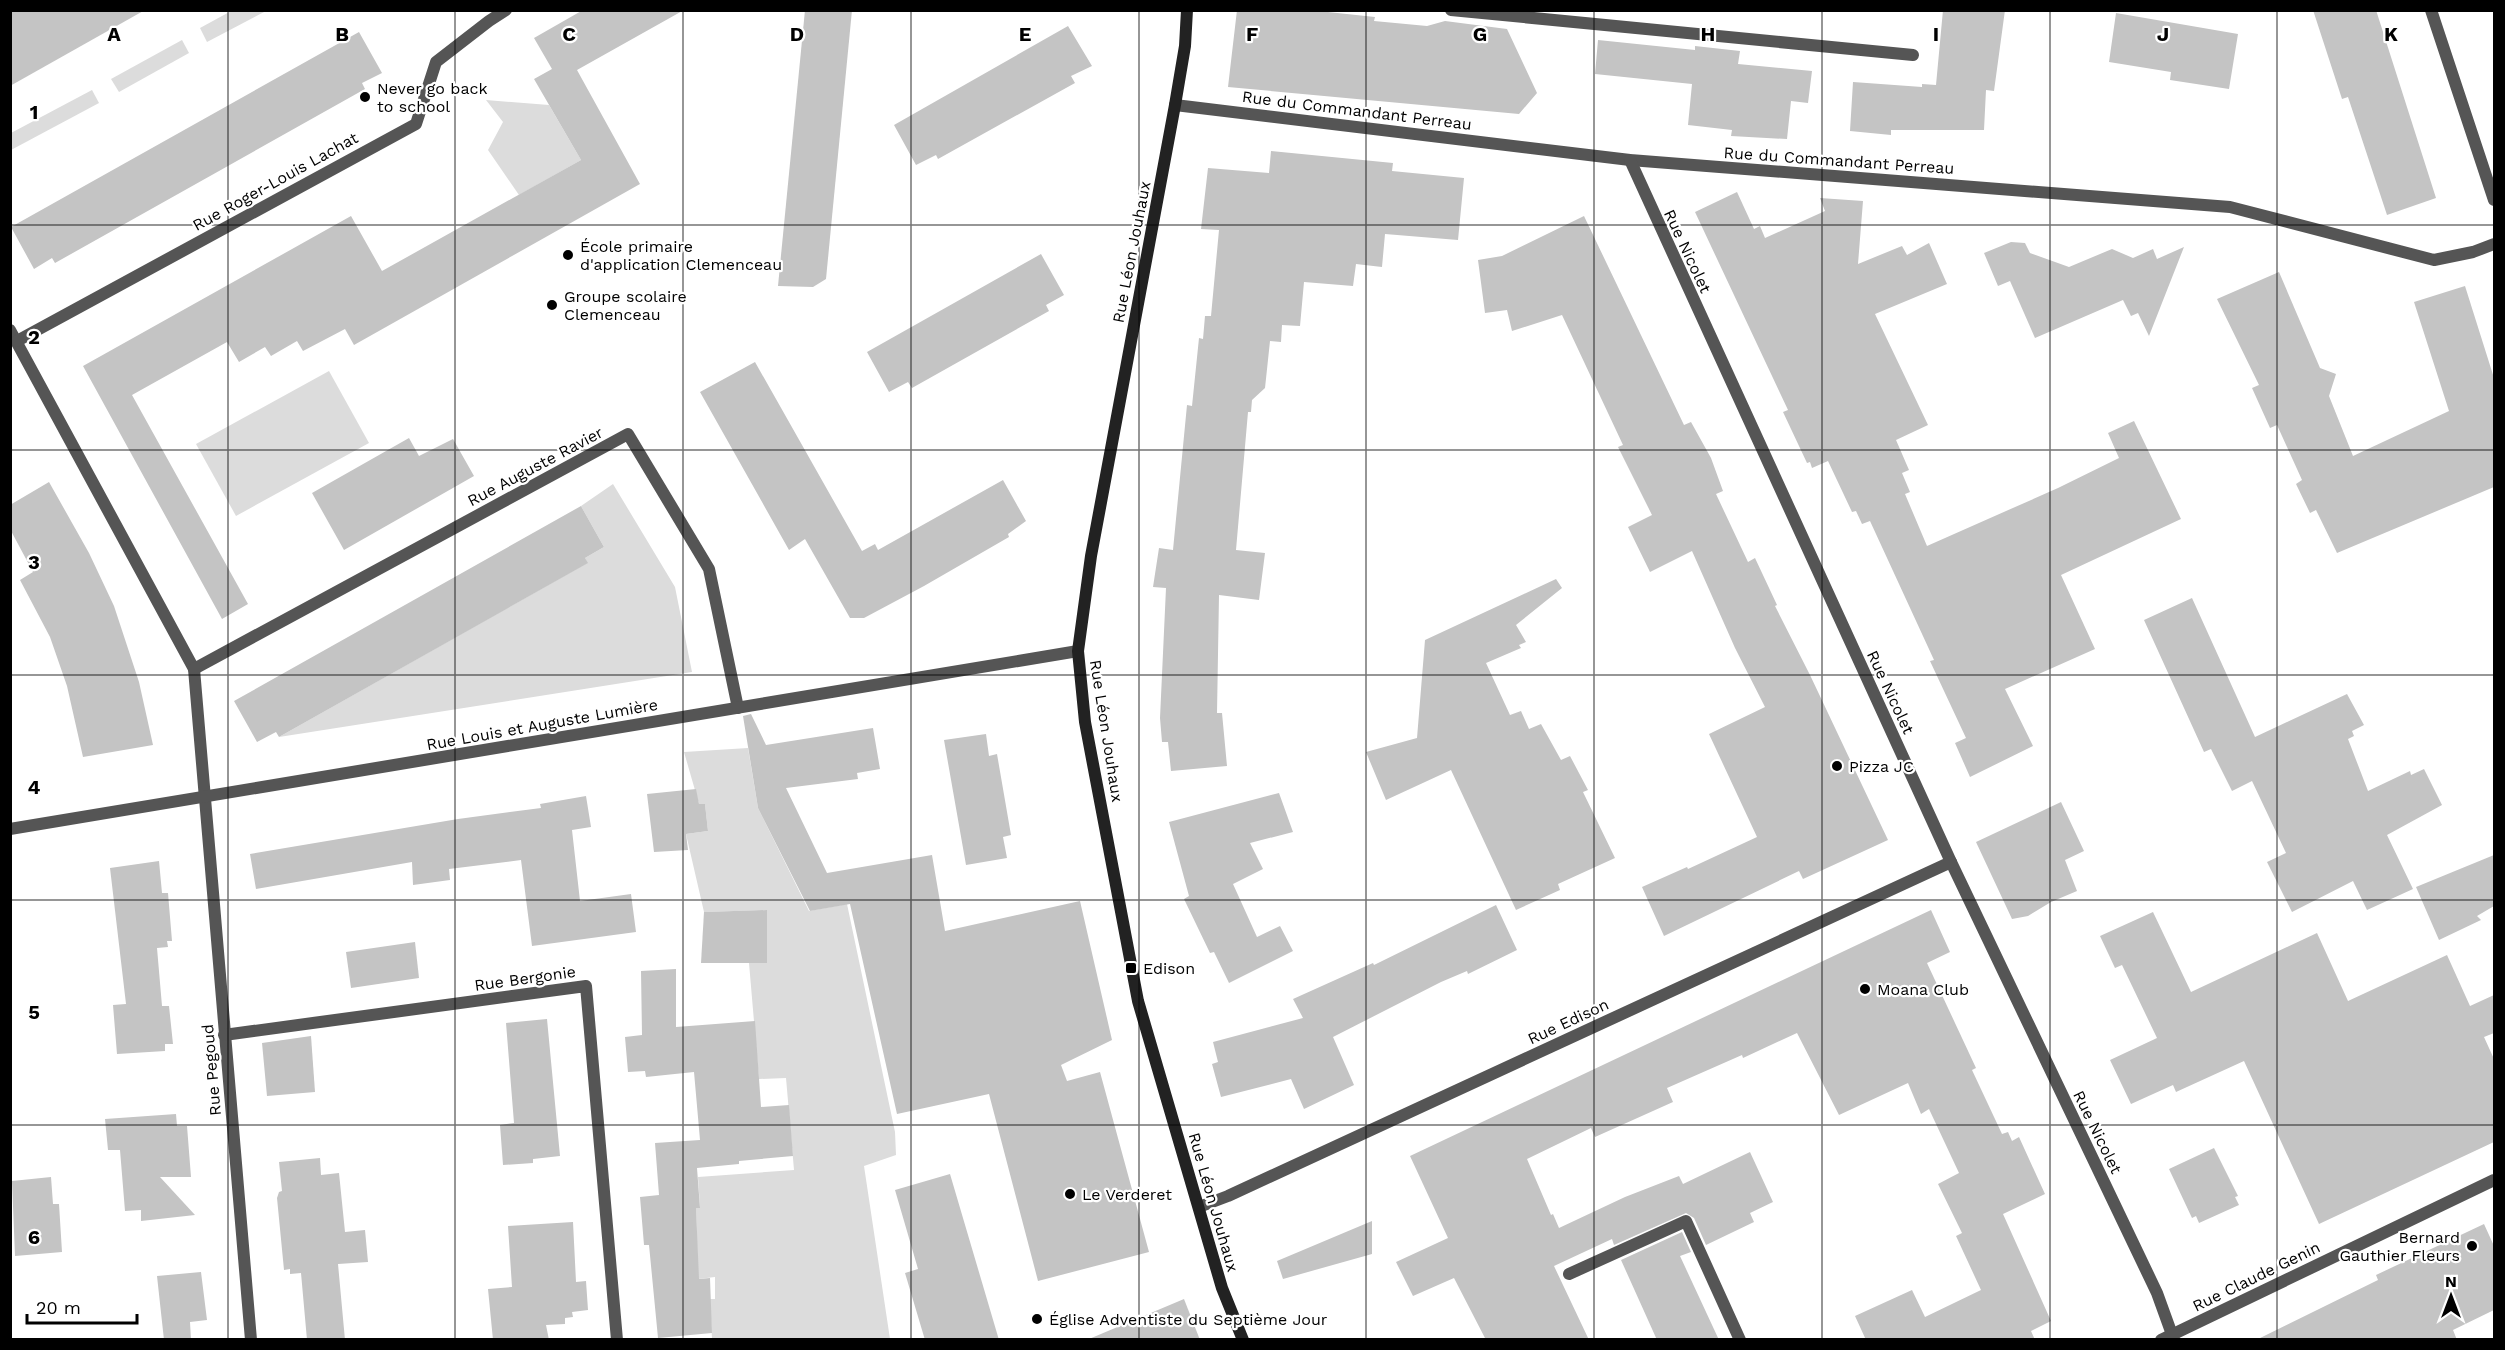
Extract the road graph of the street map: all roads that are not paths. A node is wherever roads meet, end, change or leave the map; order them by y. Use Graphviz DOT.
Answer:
graph roads {
  1 [pos="506,10"];
  2 [pos="1187,10"];
  3 [pos="1451,10"];
  4 [pos="2431,10"];
  5 [pos="1912,55"];
  6 [pos="1175,105"];
  7 [pos="1630,160"];
  8 [pos="2494,200"];
  9 [pos="2494,244"];
  10 [pos="10,330"];
  11 [pos="17,341"];
  12 [pos="1078,651"];
  13 [pos="194,669"];
  14 [pos="738,708"];
  15 [pos="206,797"];
  16 [pos="10,829"];
  17 [pos="1951,862"];
  18 [pos="224,1035"];
  19 [pos="2494,1180"];
  20 [pos="1198,1207"];
  21 [pos="1569,1274"];
  22 [pos="2169,1338"];
  23 [pos="251,1340"];
  24 [pos="617,1340"];
  25 [pos="1243,1340"];
  26 [pos="1740,1340"];
  1 -- 11 [label="street, Rue Roger-Louis Lachat"];
  2 -- 6 [label="street, Rue Léon Jouhaux"];
  3 -- 5 [label="street"];
  4 -- 8 [label="street"];
  6 -- 7 [label="street, Rue du Commandant Perreau"];
  6 -- 12 [label="street, Rue Léon Jouhaux"];
  7 -- 9 [label="street, Rue du Commandant Perreau"];
  7 -- 17 [label="street, Rue Nicolet"];
  10 -- 11 [label="street"];
  11 -- 13 [label="street"];
  12 -- 14 [label="street, Rue Louis et Auguste Lumière"];
  12 -- 20 [label="street, Rue Léon Jouhaux"];
  13 -- 14 [label="street, Rue Auguste Ravier"];
  13 -- 15 [label="street"];
  14 -- 15 [label="street, Rue Louis et Auguste Lumière"];
  15 -- 16 [label="street, Rue Louis et Auguste Lumière"];
  15 -- 18 [label="street, Rue Pegoud"];
  17 -- 20 [label="street, Rue Edison"];
  17 -- 22 [label="street, Rue Nicolet"];
  18 -- 23 [label="street, Rue Pegoud"];
  18 -- 24 [label="street, Rue Bergonie"];
  19 -- 22 [label="street, Rue Claude Genin"];
  20 -- 25 [label="street, Rue Léon Jouhaux"];
  21 -- 26 [label="street"];
}
